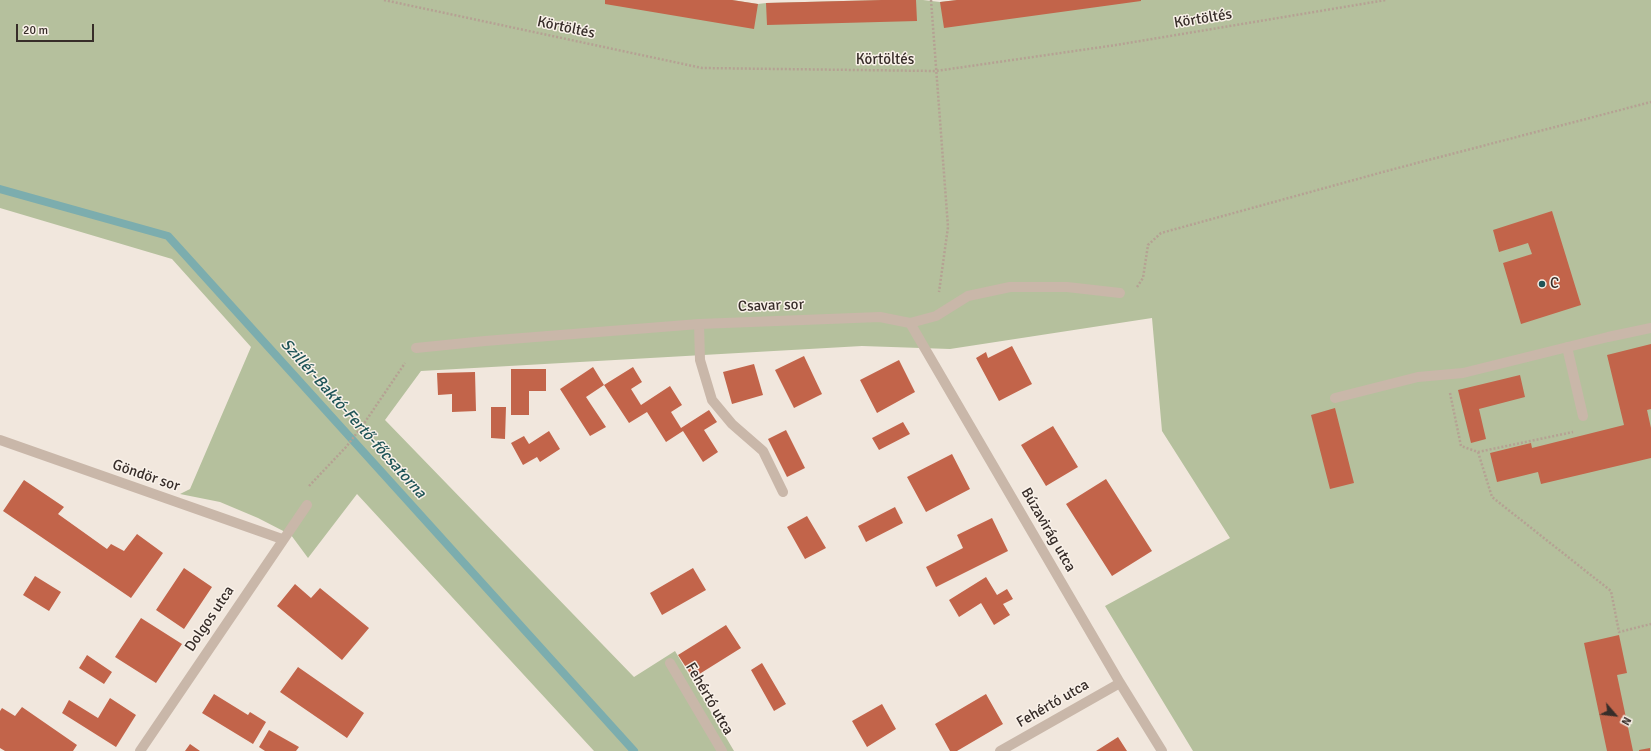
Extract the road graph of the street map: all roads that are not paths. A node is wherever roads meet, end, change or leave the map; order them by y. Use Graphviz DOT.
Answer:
graph roads {
  1 [pos="1120,293"];
  2 [pos="910,323"];
  3 [pos="699,324"];
  4 [pos="1651,328"];
  5 [pos="1567,347"];
  6 [pos="416,348"];
  7 [pos="1335,398"];
  8 [pos="1583,416"];
  9 [pos="0,440"];
  10 [pos="783,492"];
  11 [pos="307,505"];
  12 [pos="282,540"];
  13 [pos="670,663"];
  14 [pos="1120,683"];
  15 [pos="140,751"];
  16 [pos="722,751"];
  17 [pos="1000,751"];
  18 [pos="1162,751"];
  1 -- 2 [label="street, Csavar sor"];
  2 -- 3 [label="street, Csavar sor"];
  2 -- 14 [label="street, Búzavirág utca"];
  3 -- 6 [label="street, Csavar sor"];
  3 -- 10 [label="street"];
  4 -- 5 [label="street"];
  5 -- 7 [label="street"];
  5 -- 8 [label="street"];
  9 -- 12 [label="street, Göndör sor"];
  11 -- 12 [label="street, Dolgos utca"];
  12 -- 15 [label="street, Dolgos utca"];
  13 -- 16 [label="street, Fehértó utca"];
  14 -- 17 [label="street, Fehértó utca"];
  14 -- 18 [label="street, Búzavirág utca"];
}
